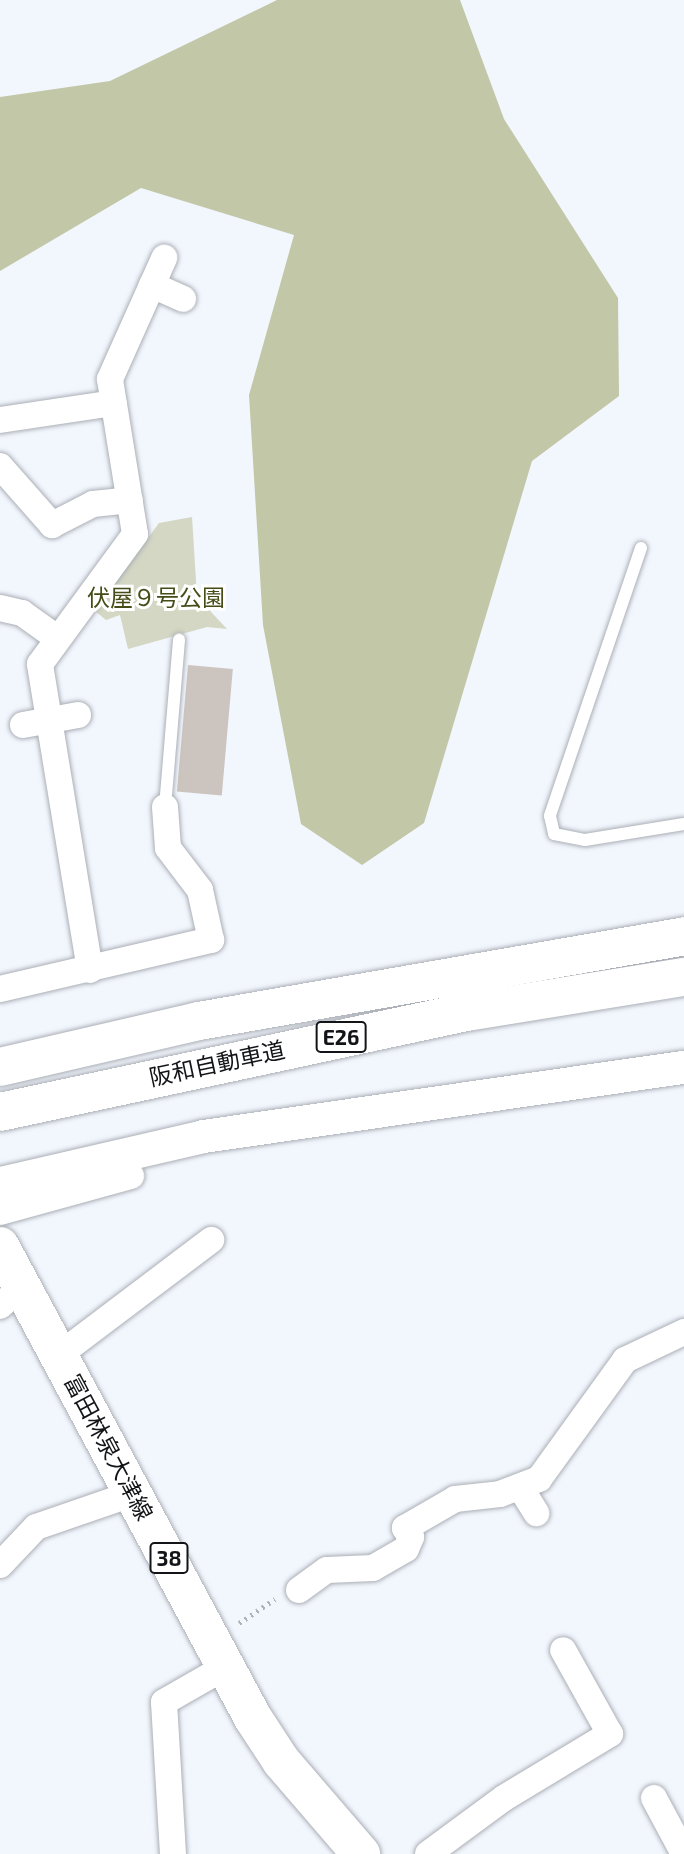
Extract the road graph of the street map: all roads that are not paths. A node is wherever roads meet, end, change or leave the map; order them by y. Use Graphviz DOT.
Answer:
graph roads {
  1 [pos="164,258"];
  2 [pos="152,285"];
  3 [pos="183,299"];
  4 [pos="114,403"];
  5 [pos="0,421"];
  6 [pos="0,466"];
  7 [pos="130,500"];
  8 [pos="641,548"];
  9 [pos="0,608"];
  10 [pos="57,638"];
  11 [pos="178,640"];
  12 [pos="78,715"];
  13 [pos="51,720"];
  14 [pos="23,725"];
  15 [pos="165,807"];
  16 [pos="684,824"];
  17 [pos="684,936"];
  18 [pos="90,970"];
  19 [pos="684,977"];
  20 [pos="0,989"];
  21 [pos="0,1067"];
  22 [pos="684,1067"];
  23 [pos="0,1112"];
  24 [pos="131,1176"];
  25 [pos="0,1183"];
  26 [pos="0,1212"];
  27 [pos="211,1240"];
  28 [pos="0,1246"];
  29 [pos="11,1297"];
  30 [pos="684,1332"];
  31 [pos="60,1355"];
  32 [pos="520,1487"];
  33 [pos="135,1493"];
  34 [pos="536,1513"];
  35 [pos="0,1565"];
  36 [pos="299,1590"];
  37 [pos="563,1650"];
  38 [pos="219,1654"];
  39 [pos="654,1798"];
  40 [pos="676,1816"];
  41 [pos="173,1854"];
  42 [pos="361,1854"];
  43 [pos="428,1854"];
  44 [pos="684,1854"];
  1 -- 2 [label="street"];
  2 -- 3 [label="street"];
  2 -- 4 [label="street"];
  4 -- 5 [label="street"];
  4 -- 7 [label="street"];
  6 -- 7 [label="street"];
  7 -- 10 [label="street"];
  8 -- 16 [label="lane"];
  9 -- 10 [label="street"];
  10 -- 13 [label="street"];
  11 -- 15 [label="lane"];
  12 -- 13 [label="street"];
  13 -- 14 [label="street"];
  13 -- 18 [label="street"];
  15 -- 18 [label="street"];
  17 -- 21 [label="main road, 阪和自動車道 / E26"];
  18 -- 20 [label="street"];
  19 -- 23 [label="main road, 阪和自動車道 / E26"];
  22 -- 25 [label="street"];
  24 -- 26 [label="street"];
  27 -- 31 [label="street"];
  28 -- 29 [label="main road, 富田林泉大津線 / 38"];
  29 -- 31 [label="main road, 富田林泉大津線 / 38"];
  30 -- 32 [label="street"];
  31 -- 33 [label="main road, 富田林泉大津線 / 38"];
  32 -- 34 [label="street"];
  32 -- 36 [label="street"];
  33 -- 35 [label="street"];
  33 -- 38 [label="main road, 富田林泉大津線 / 38"];
  37 -- 43 [label="street"];
  38 -- 41 [label="street"];
  38 -- 42 [label="main road, 富田林泉大津線 / 38"];
  39 -- 40 [label="street"];
  40 -- 44 [label="street"];
}
